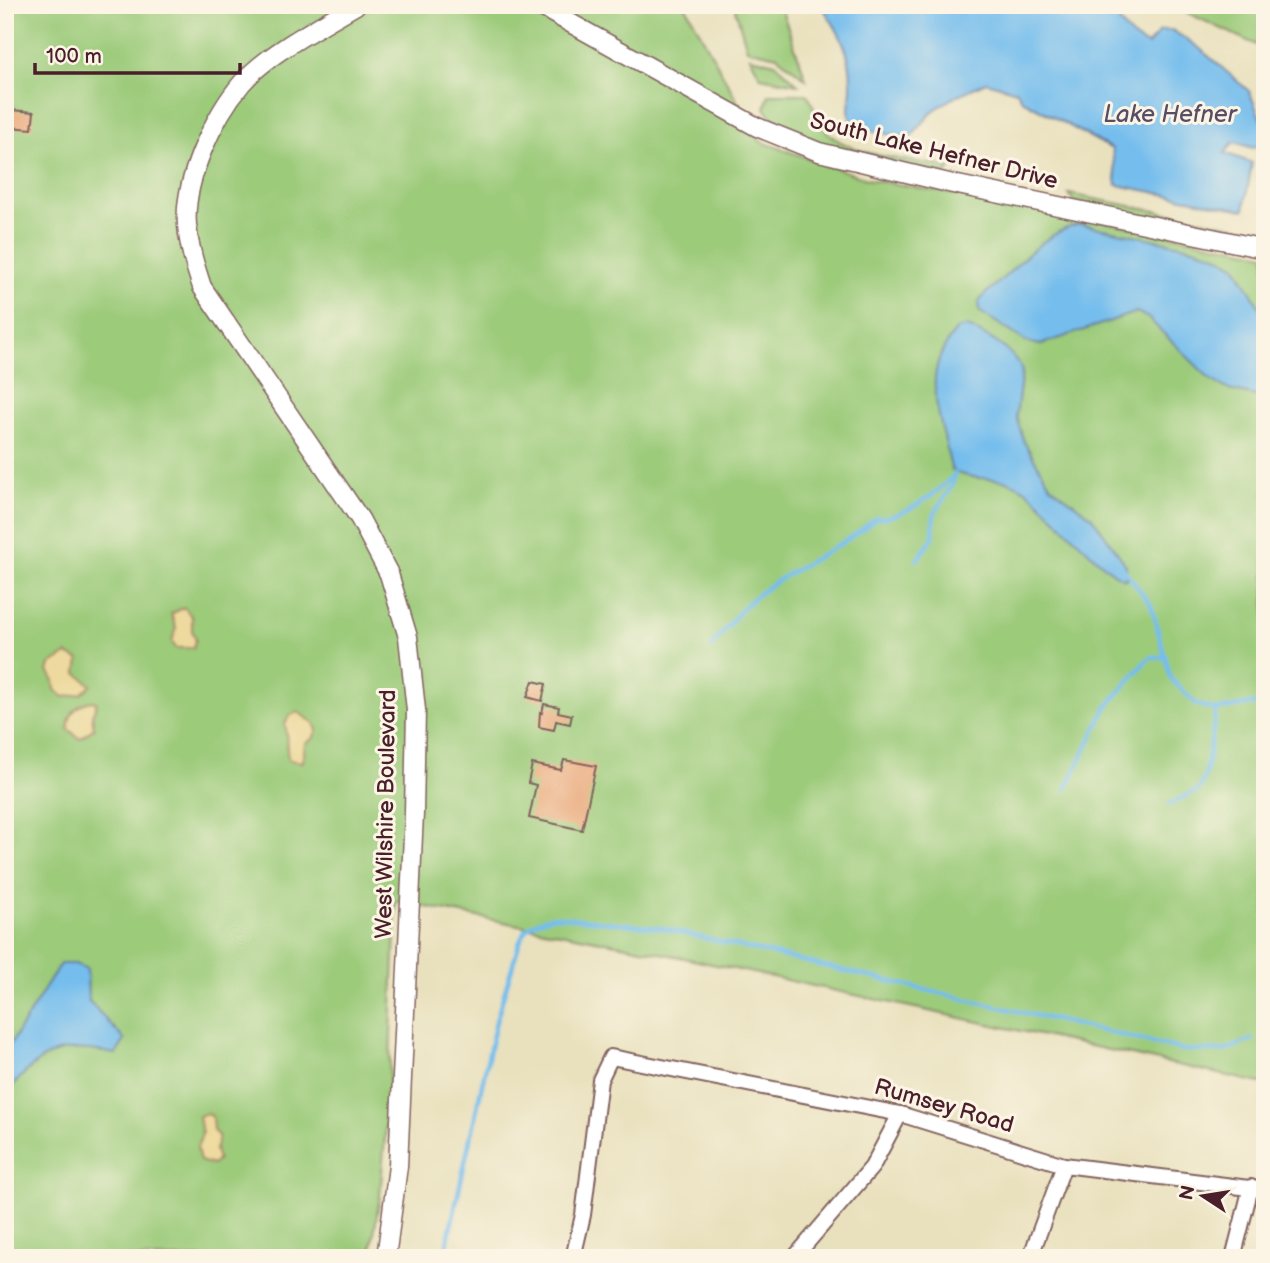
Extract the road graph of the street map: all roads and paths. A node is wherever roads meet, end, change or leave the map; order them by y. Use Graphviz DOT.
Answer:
graph roads {
  1 [pos="356,5"];
  2 [pos="538,5"];
  3 [pos="1265,249"];
  4 [pos="900,1114"];
  5 [pos="1064,1165"];
  6 [pos="1258,1189"];
  7 [pos="386,1258"];
  8 [pos="573,1258"];
  9 [pos="794,1258"];
  10 [pos="1030,1258"];
  11 [pos="1233,1258"];
  1 -- 7 [label="street, West Wilshire Boulevard"];
  2 -- 3 [label="street, South Lake Hefner Drive"];
  4 -- 5 [label="street, Rumsey Road"];
  4 -- 8 [label="street, Rumsey Road"];
  4 -- 9 [label="street"];
  5 -- 6 [label="street, Rumsey Road"];
  5 -- 10 [label="street"];
  6 -- 11 [label="street"];
}
